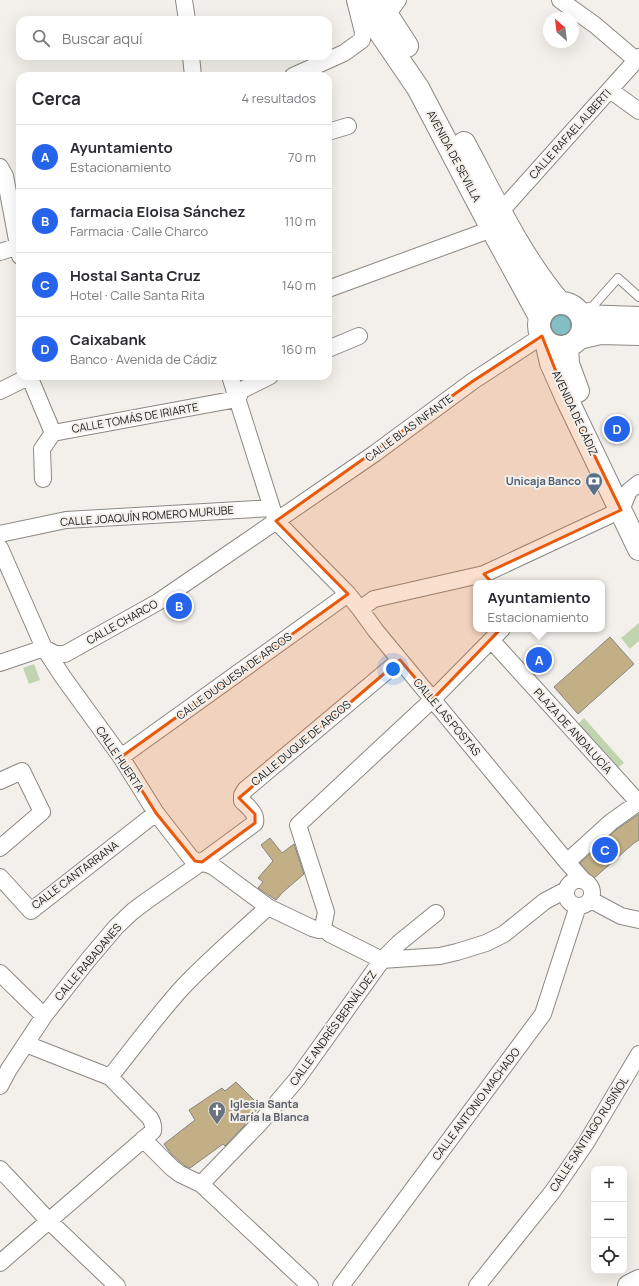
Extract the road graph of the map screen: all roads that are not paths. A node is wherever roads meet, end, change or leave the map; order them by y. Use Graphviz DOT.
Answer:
graph roads {
  1 [pos="184,0"];
  2 [pos="357,0"];
  3 [pos="363,0"];
  4 [pos="560,0"];
  5 [pos="387,5"];
  6 [pos="186,16"];
  7 [pos="332,58"];
  8 [pos="638,58"];
  9 [pos="191,60"];
  10 [pos="328,60"];
  11 [pos="193,72"];
  12 [pos="302,72"];
  13 [pos="610,90"];
  14 [pos="639,111"];
  15 [pos="348,126"];
  16 [pos="332,131"];
  17 [pos="3,171"];
  18 [pos="16,188"];
  19 [pos="497,220"];
  20 [pos="16,232"];
  21 [pos="16,251"];
  22 [pos="0,252"];
  23 [pos="332,288"];
  24 [pos="639,297"];
  25 [pos="573,310"];
  26 [pos="639,318"];
  27 [pos="543,331"];
  28 [pos="639,334"];
  29 [pos="359,336"];
  30 [pos="573,342"];
  31 [pos="332,347"];
  32 [pos="21,380"];
  33 [pos="31,380"];
  34 [pos="231,380"];
  35 [pos="262,380"];
  36 [pos="0,391"];
  37 [pos="237,399"];
  38 [pos="52,433"];
  39 [pos="43,479"];
  40 [pos="632,499"];
  41 [pos="274,515"];
  42 [pos="0,534"];
  43 [pos="0,548"];
  44 [pos="639,549"];
  45 [pos="488,578"];
  46 [pos="477,580"];
  47 [pos="473,581"];
  48 [pos="348,594"];
  49 [pos="360,608"];
  50 [pos="497,635"];
  51 [pos="44,648"];
  52 [pos="400,660"];
  53 [pos="0,663"];
  54 [pos="432,699"];
  55 [pos="121,757"];
  56 [pos="0,781"];
  57 [pos="638,802"];
  58 [pos="156,813"];
  59 [pos="0,848"];
  60 [pos="202,862"];
  61 [pos="567,862"];
  62 [pos="0,877"];
  63 [pos="583,880"];
  64 [pos="566,890"];
  65 [pos="584,903"];
  66 [pos="268,907"];
  67 [pos="436,914"];
  68 [pos="639,920"];
  69 [pos="323,928"];
  70 [pos="382,960"];
  71 [pos="0,973"];
  72 [pos="44,1016"];
  73 [pos="26,1044"];
  74 [pos="639,1054"];
  75 [pos="110,1077"];
  76 [pos="0,1086"];
  77 [pos="143,1139"];
  78 [pos="0,1168"];
  79 [pos="201,1184"];
  80 [pos="49,1221"];
  81 [pos="0,1263"];
  82 [pos="639,1281"];
  83 [pos="349,1283"];
  84 [pos="117,1286"];
  85 [pos="310,1286"];
  86 [pos="477,1286"];
  87 [pos="629,1286"];
  1 -- 6 [label="street"];
  2 -- 7 [label="street"];
  2 -- 19 [label="main road, AVENIDA DE SEVILLA"];
  3 -- 5 [label="street"];
  4 -- 8 [label="street"];
  5 -- 19 [label="main road, AVENIDA DE SEVILLA"];
  8 -- 13 [label="street, CALLE RAFAEL ALBERTI"];
  9 -- 11 [label="street"];
  10 -- 12 [label="street"];
  13 -- 14 [label="street"];
  13 -- 19 [label="street, CALLE RAFAEL ALBERTI"];
  15 -- 16 [label="street"];
  17 -- 18 [label="street"];
  17 -- 20 [label="street"];
  19 -- 23 [label="street"];
  19 -- 25 [label="main road, AVENIDA DE SEVILLA"];
  19 -- 27 [label="main road, AVENIDA DE SEVILLA"];
  21 -- 22 [label="street"];
  24 -- 25 [label="lane"];
  25 -- 26 [label="main road"];
  25 -- 27 [label="main road"];
  25 -- 30 [label="main road"];
  27 -- 30 [label="main road"];
  27 -- 40 [label="main road, AVENIDA DE CÁDIZ"];
  27 -- 41 [label="street, CALLE BLAS INFANTE"];
  28 -- 30 [label="main road"];
  29 -- 31 [label="street"];
  30 -- 40 [label="main road, AVENIDA DE CÁDIZ"];
  32 -- 36 [label="street"];
  33 -- 38 [label="street"];
  34 -- 37 [label="street"];
  35 -- 37 [label="street"];
  37 -- 38 [label="street, CALLE TOMÁS DE IRIARTE"];
  37 -- 41 [label="street"];
  38 -- 39 [label="street"];
  40 -- 44 [label="main road, AVENIDA DE CÁDIZ"];
  40 -- 45 [label="street"];
  41 -- 42 [label="street, CALLE JOAQUÍN ROMERO MURUBE"];
  41 -- 48 [label="street, CALLE LAS POSTAS"];
  41 -- 51 [label="street, CALLE CHARCO"];
  43 -- 51 [label="street, CALLE HUERTA"];
  45 -- 46 [label="street"];
  47 -- 49 [label="street"];
  48 -- 49 [label="street, CALLE LAS POSTAS"];
  48 -- 55 [label="street, CALLE DUQUESA DE ARCOS"];
  49 -- 52 [label="street, CALLE LAS POSTAS"];
  50 -- 54 [label="street"];
  50 -- 57 [label="street, PLAZA DE ANDALUCÍA"];
  51 -- 53 [label="street"];
  51 -- 55 [label="street, CALLE HUERTA"];
  52 -- 54 [label="street, CALLE LAS POSTAS"];
  52 -- 60 [label="street, CALLE DUQUE DE ARCOS"];
  54 -- 61 [label="street, CALLE LAS POSTAS"];
  54 -- 69 [label="street"];
  55 -- 58 [label="street, CALLE HUERTA"];
  56 -- 59 [label="street"];
  57 -- 61 [label="street"];
  58 -- 60 [label="street, CALLE HUERTA"];
  58 -- 62 [label="street, CALLE CANTARRANA"];
  60 -- 66 [label="street, CALLE HUERTA"];
  60 -- 72 [label="street, CALLE RABADANES"];
  61 -- 63 [label="street, CALLE LAS POSTAS"];
  63 -- 64 [label="street"];
  63 -- 65 [label="street"];
  64 -- 65 [label="street"];
  64 -- 70 [label="street"];
  65 -- 68 [label="street"];
  65 -- 83 [label="street, CALLE ANTONIO MACHADO"];
  66 -- 69 [label="street, CALLE HUERTA"];
  66 -- 75 [label="street"];
  67 -- 70 [label="street, CALLE ANDRÉS BERNÁLDEZ"];
  69 -- 70 [label="street"];
  70 -- 79 [label="street, CALLE ANDRÉS BERNÁLDEZ"];
  71 -- 72 [label="street"];
  72 -- 73 [label="street, CALLE RABADANES"];
  73 -- 75 [label="street"];
  73 -- 76 [label="street, CALLE RABADANES"];
  74 -- 86 [label="street, CALLE SANTIAGO RUSIÑOL"];
  75 -- 77 [label="street"];
  77 -- 79 [label="street"];
  77 -- 80 [label="street"];
  78 -- 80 [label="street"];
  79 -- 85 [label="street"];
  80 -- 81 [label="street"];
  80 -- 84 [label="street"];
  82 -- 87 [label="main road"];
}
